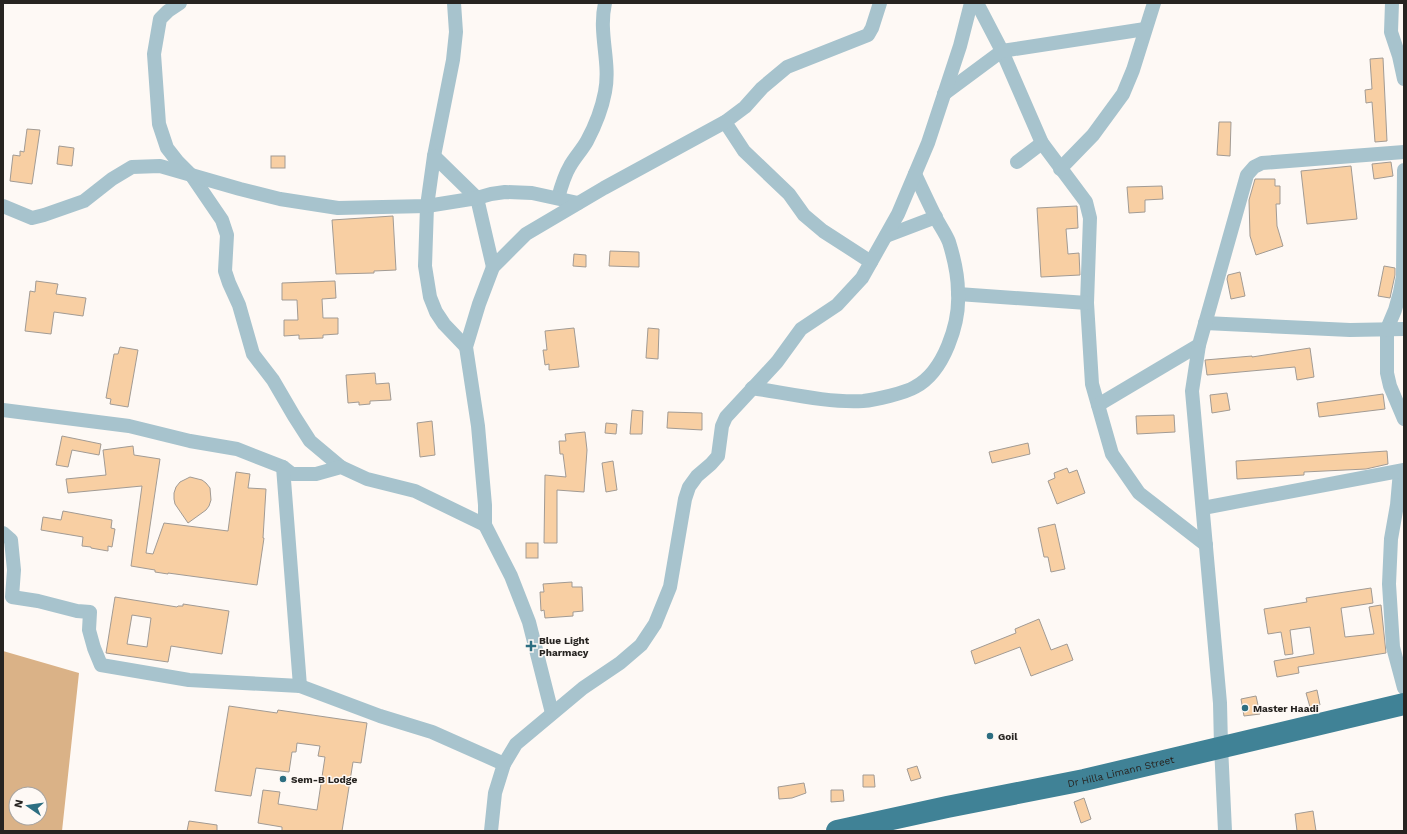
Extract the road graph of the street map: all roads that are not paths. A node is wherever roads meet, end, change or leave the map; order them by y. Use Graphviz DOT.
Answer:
graph roads {
  1 [pos="180,3"];
  2 [pos="454,3"];
  3 [pos="605,3"];
  4 [pos="880,3"];
  5 [pos="971,3"];
  6 [pos="977,3"];
  7 [pos="1154,3"];
  8 [pos="1392,3"];
  9 [pos="1145,29"];
  10 [pos="1002,51"];
  11 [pos="1404,79"];
  12 [pos="944,94"];
  13 [pos="725,122"];
  14 [pos="1042,144"];
  15 [pos="1404,152"];
  16 [pos="434,156"];
  17 [pos="1018,162"];
  18 [pos="1060,169"];
  19 [pos="1404,170"];
  20 [pos="915,174"];
  21 [pos="192,176"];
  22 [pos="477,198"];
  23 [pos="558,198"];
  24 [pos="578,203"];
  25 [pos="3,206"];
  26 [pos="427,206"];
  27 [pos="936,217"];
  28 [pos="886,236"];
  29 [pos="871,262"];
  30 [pos="493,267"];
  31 [pos="958,294"];
  32 [pos="1087,303"];
  33 [pos="1205,323"];
  34 [pos="1387,329"];
  35 [pos="1404,329"];
  36 [pos="1199,345"];
  37 [pos="466,347"];
  38 [pos="752,388"];
  39 [pos="1098,404"];
  40 [pos="3,410"];
  41 [pos="1404,419"];
  42 [pos="283,467"];
  43 [pos="341,467"];
  44 [pos="1402,470"];
  45 [pos="1203,508"];
  46 [pos="485,525"];
  47 [pos="3,533"];
  48 [pos="1206,544"];
  49 [pos="300,686"];
  50 [pos="1404,688"];
  51 [pos="1404,704"];
  52 [pos="552,713"];
  53 [pos="1221,746"];
  54 [pos="504,764"];
  55 [pos="871,827"];
  56 [pos="491,831"];
  57 [pos="837,831"];
  58 [pos="1225,831"];
  1 -- 21 [label="street"];
  2 -- 16 [label="street"];
  3 -- 23 [label="street"];
  4 -- 13 [label="street"];
  5 -- 12 [label="street"];
  6 -- 10 [label="street"];
  7 -- 9 [label="street"];
  8 -- 11 [label="street"];
  9 -- 10 [label="street"];
  9 -- 18 [label="street"];
  10 -- 12 [label="street"];
  10 -- 14 [label="street"];
  12 -- 20 [label="street"];
  13 -- 24 [label="street"];
  13 -- 29 [label="street"];
  14 -- 17 [label="street"];
  14 -- 18 [label="street"];
  15 -- 33 [label="street"];
  16 -- 22 [label="street"];
  16 -- 26 [label="street"];
  18 -- 32 [label="street"];
  19 -- 34 [label="street"];
  20 -- 27 [label="street"];
  20 -- 28 [label="street"];
  21 -- 25 [label="street"];
  21 -- 26 [label="street"];
  21 -- 43 [label="street"];
  22 -- 23 [label="street"];
  22 -- 26 [label="street"];
  22 -- 30 [label="street"];
  23 -- 24 [label="street"];
  24 -- 30 [label="street"];
  26 -- 37 [label="street"];
  27 -- 28 [label="street"];
  27 -- 31 [label="street"];
  28 -- 29 [label="street"];
  29 -- 38 [label="street"];
  30 -- 37 [label="street"];
  31 -- 32 [label="street"];
  31 -- 38 [label="street"];
  32 -- 39 [label="street"];
  33 -- 34 [label="street"];
  33 -- 36 [label="street"];
  34 -- 35 [label="street"];
  34 -- 41 [label="street"];
  36 -- 39 [label="street"];
  36 -- 45 [label="street"];
  37 -- 46 [label="street"];
  38 -- 52 [label="street"];
  39 -- 48 [label="street"];
  40 -- 42 [label="street"];
  42 -- 43 [label="street"];
  42 -- 49 [label="street"];
  43 -- 46 [label="street"];
  44 -- 45 [label="street"];
  44 -- 50 [label="street"];
  45 -- 48 [label="street"];
  46 -- 52 [label="street"];
  47 -- 49 [label="street"];
  48 -- 53 [label="street"];
  49 -- 54 [label="street"];
  51 -- 53 [label="highway, Dr Hilla Limann Street"];
  52 -- 54 [label="street"];
  53 -- 55 [label="highway, Dr Hilla Limann Street"];
  53 -- 58 [label="street"];
  54 -- 56 [label="street"];
  55 -- 57 [label="highway, Dr Hilla Limann Street"];
}
